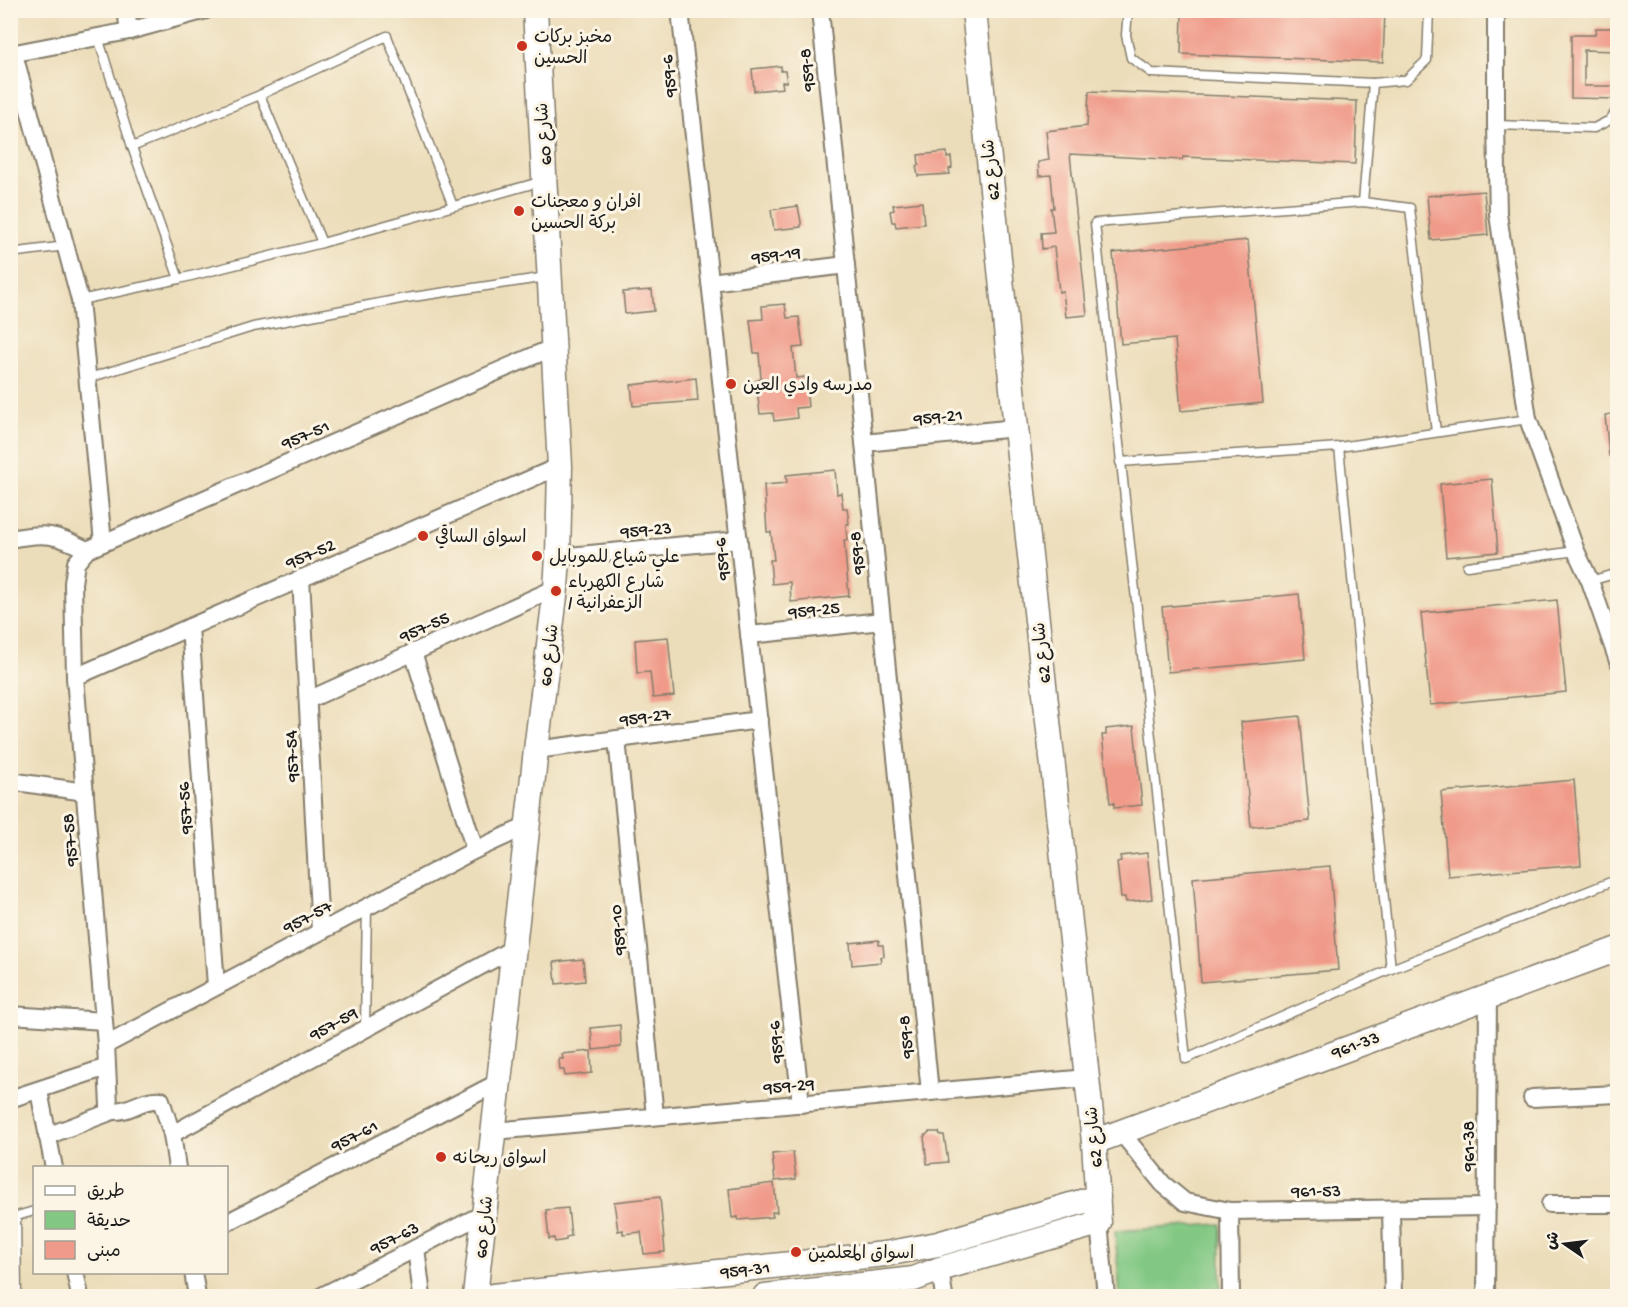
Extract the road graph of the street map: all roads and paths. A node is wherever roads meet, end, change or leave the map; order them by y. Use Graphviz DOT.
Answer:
graph roads {
  1 [pos="126,10"];
  2 [pos="206,10"];
  3 [pos="535,10"];
  4 [pos="680,10"];
  5 [pos="820,10"];
  6 [pos="974,10"];
  7 [pos="1128,10"];
  8 [pos="1429,10"];
  9 [pos="1496,10"];
  10 [pos="129,31"];
  11 [pos="98,38"];
  12 [pos="12,54"];
  13 [pos="1373,83"];
  14 [pos="260,95"];
  15 [pos="1617,108"];
  16 [pos="1496,124"];
  17 [pos="132,147"];
  18 [pos="546,180"];
  19 [pos="1363,202"];
  20 [pos="453,206"];
  21 [pos="322,243"];
  22 [pos="66,246"];
  23 [pos="10,253"];
  24 [pos="846,265"];
  25 [pos="551,277"];
  26 [pos="179,279"];
  27 [pos="710,282"];
  28 [pos="80,300"];
  29 [pos="554,347"];
  30 [pos="89,378"];
  31 [pos="1528,419"];
  32 [pos="1016,428"];
  33 [pos="1436,432"];
  34 [pos="864,443"];
  35 [pos="1339,447"];
  36 [pos="1120,462"];
  37 [pos="560,466"];
  38 [pos="10,539"];
  39 [pos="739,540"];
  40 [pos="103,543"];
  41 [pos="87,550"];
  42 [pos="1576,551"];
  43 [pos="558,557"];
  44 [pos="76,563"];
  45 [pos="1467,566"];
  46 [pos="1617,573"];
  47 [pos="302,578"];
  48 [pos="1590,581"];
  49 [pos="556,588"];
  50 [pos="882,621"];
  51 [pos="190,627"];
  52 [pos="749,635"];
  53 [pos="413,652"];
  54 [pos="1617,661"];
  55 [pos="75,677"];
  56 [pos="308,700"];
  57 [pos="759,720"];
  58 [pos="617,739"];
  59 [pos="536,750"];
  60 [pos="10,781"];
  61 [pos="85,792"];
  62 [pos="527,826"];
  63 [pos="475,850"];
  64 [pos="1617,879"];
  65 [pos="367,906"];
  66 [pos="320,932"];
  67 [pos="514,948"];
  68 [pos="1617,948"];
  69 [pos="1390,969"];
  70 [pos="216,986"];
  71 [pos="1488,995"];
  72 [pos="10,1015"];
  73 [pos="104,1021"];
  74 [pos="365,1028"];
  75 [pos="106,1045"];
  76 [pos="107,1067"];
  77 [pos="1087,1078"];
  78 [pos="499,1082"];
  79 [pos="39,1091"];
  80 [pos="930,1092"];
  81 [pos="1617,1094"];
  82 [pos="1532,1098"];
  83 [pos="10,1099"];
  84 [pos="801,1104"];
  85 [pos="113,1111"];
  86 [pos="656,1116"];
  87 [pos="494,1131"];
  88 [pos="1120,1131"];
  89 [pos="172,1134"];
  90 [pos="47,1136"];
  91 [pos="1094,1142"];
  92 [pos="54,1166"];
  93 [pos="177,1166"];
  94 [pos="1098,1197"];
  95 [pos="1550,1204"];
  96 [pos="1617,1204"];
  97 [pos="1487,1208"];
  98 [pos="1391,1209"];
  99 [pos="33,1211"];
  100 [pos="1230,1211"];
  101 [pos="485,1213"];
  102 [pos="13,1217"];
  103 [pos="228,1222"];
  104 [pos="1100,1222"];
  105 [pos="416,1248"];
  106 [pos="940,1269"];
  107 [pos="75,1274"];
  108 [pos="194,1274"];
  109 [pos="914,1279"];
  110 [pos="17,1296"];
  111 [pos="80,1296"];
  112 [pos="197,1296"];
  113 [pos="322,1296"];
  114 [pos="423,1296"];
  115 [pos="475,1296"];
  116 [pos="493,1296"];
  117 [pos="765,1296"];
  118 [pos="886,1296"];
  119 [pos="944,1296"];
  120 [pos="1106,1296"];
  121 [pos="1232,1296"];
  122 [pos="1393,1296"];
  123 [pos="1486,1296"];
  1 -- 10 [label="street"];
  2 -- 10 [label="street"];
  3 -- 18 [label="street, شارع 60"];
  4 -- 27 [label="street, 959-6"];
  5 -- 24 [label="street, 959-8"];
  6 -- 32 [label="street, شارع 62"];
  7 -- 13 [label="lane"];
  8 -- 13 [label="lane"];
  9 -- 16 [label="street"];
  10 -- 11 [label="street"];
  11 -- 12 [label="street"];
  11 -- 17 [label="lane"];
  12 -- 22 [label="street"];
  13 -- 19 [label="lane"];
  14 -- 17 [label="lane"];
  14 -- 20 [label="lane"];
  14 -- 21 [label="lane"];
  15 -- 16 [label="lane"];
  16 -- 31 [label="street"];
  17 -- 26 [label="lane"];
  18 -- 20 [label="lane"];
  18 -- 25 [label="street, شارع 60"];
  19 -- 33 [label="lane"];
  19 -- 36 [label="lane"];
  20 -- 21 [label="lane"];
  21 -- 26 [label="lane"];
  22 -- 23 [label="lane"];
  22 -- 28 [label="street"];
  24 -- 27 [label="street, 959-19"];
  24 -- 34 [label="street, 959-8"];
  25 -- 29 [label="street, شارع 60"];
  25 -- 30 [label="lane"];
  26 -- 28 [label="lane"];
  27 -- 39 [label="street, 959-6"];
  28 -- 30 [label="street"];
  29 -- 37 [label="street, شارع 60"];
  29 -- 40 [label="street, 957-51"];
  30 -- 40 [label="street"];
  31 -- 33 [label="lane"];
  31 -- 42 [label="street"];
  32 -- 34 [label="street, 959-21"];
  32 -- 77 [label="street, شارع 62"];
  33 -- 35 [label="lane"];
  34 -- 50 [label="street, 959-8"];
  35 -- 36 [label="lane"];
  35 -- 69 [label="lane"];
  36 -- 69 [label="lane"];
  37 -- 43 [label="street, شارع 60"];
  37 -- 47 [label="street, 957-52"];
  38 -- 41 [label="street"];
  39 -- 43 [label="street, 959-23"];
  39 -- 52 [label="street, 959-6"];
  40 -- 41 [label="street, 957-51"];
  41 -- 44 [label="street, 957-51"];
  42 -- 45 [label="lane"];
  42 -- 48 [label="street"];
  43 -- 49 [label="street, شارع 60"];
  44 -- 55 [label="street, 957-58"];
  46 -- 48 [label="lane"];
  47 -- 51 [label="street, 957-52"];
  47 -- 56 [label="street, 957-54"];
  48 -- 54 [label="street"];
  49 -- 53 [label="street, 957-55"];
  49 -- 59 [label="street, شارع 60"];
  50 -- 52 [label="street, 959-25"];
  50 -- 80 [label="street, 959-8"];
  51 -- 55 [label="street, 957-52"];
  51 -- 70 [label="street, 957-56"];
  52 -- 57 [label="street, 959-6"];
  53 -- 56 [label="street, 957-55"];
  53 -- 63 [label="street"];
  55 -- 61 [label="street, 957-58"];
  56 -- 66 [label="street, 957-54"];
  57 -- 58 [label="street, 959-27"];
  57 -- 84 [label="street, 959-6"];
  58 -- 59 [label="street, 959-27"];
  58 -- 86 [label="street, 959-10"];
  59 -- 62 [label="street, شارع 60"];
  60 -- 61 [label="street"];
  61 -- 73 [label="street, 957-58"];
  62 -- 63 [label="street, 957-57"];
  62 -- 67 [label="street, شارع 60"];
  63 -- 65 [label="street, 957-57"];
  64 -- 69 [label="lane"];
  65 -- 66 [label="street, 957-57"];
  65 -- 74 [label="lane"];
  66 -- 70 [label="street, 957-57"];
  67 -- 74 [label="street, 957-59"];
  67 -- 78 [label="street, شارع 60"];
  68 -- 71 [label="street, 961-33"];
  70 -- 75 [label="street, 957-57"];
  71 -- 88 [label="street, 961-33"];
  71 -- 97 [label="street, 961-38"];
  72 -- 73 [label="street"];
  73 -- 75 [label="street, 957-58"];
  74 -- 89 [label="street, 957-59"];
  75 -- 76 [label="street, 957-58"];
  76 -- 79 [label="street"];
  76 -- 85 [label="street, 957-58"];
  77 -- 80 [label="street, 959-29"];
  77 -- 91 [label="street, شارع 62"];
  78 -- 87 [label="street, شارع 60"];
  78 -- 103 [label="street, 957-61"];
  79 -- 83 [label="street"];
  79 -- 90 [label="street"];
  80 -- 84 [label="street, 959-29"];
  81 -- 82 [label="street"];
  84 -- 86 [label="street, 959-29"];
  85 -- 89 [label="street"];
  85 -- 90 [label="street"];
  86 -- 87 [label="street, 959-29"];
  87 -- 101 [label="street, شارع 60"];
  88 -- 91 [label="street, 961-33"];
  88 -- 100 [label="street, 961-53"];
  89 -- 93 [label="street"];
  90 -- 92 [label="street"];
  91 -- 94 [label="street, شارع 62"];
  94 -- 104 [label="street, شارع 62"];
  94 -- 116 [label="street, 959-31"];
  95 -- 96 [label="street"];
  97 -- 98 [label="street, 961-53"];
  97 -- 123 [label="street, 961-38"];
  98 -- 100 [label="street, 961-53"];
  98 -- 122 [label="street"];
  99 -- 102 [label="lane"];
  100 -- 121 [label="street"];
  101 -- 105 [label="street, 957-63"];
  101 -- 115 [label="street, شارع 60"];
  102 -- 110 [label="lane"];
  104 -- 106 [label="street, 959-31"];
  104 -- 120 [label="street, شارع 62"];
  105 -- 113 [label="street, 957-63"];
  105 -- 114 [label="street"];
  106 -- 109 [label="street, 959-31"];
  106 -- 119 [label="street"];
  107 -- 111 [label="street"];
  108 -- 112 [label="street"];
  109 -- 117 [label="street, 959-31"];
  109 -- 118 [label="street"];
}
